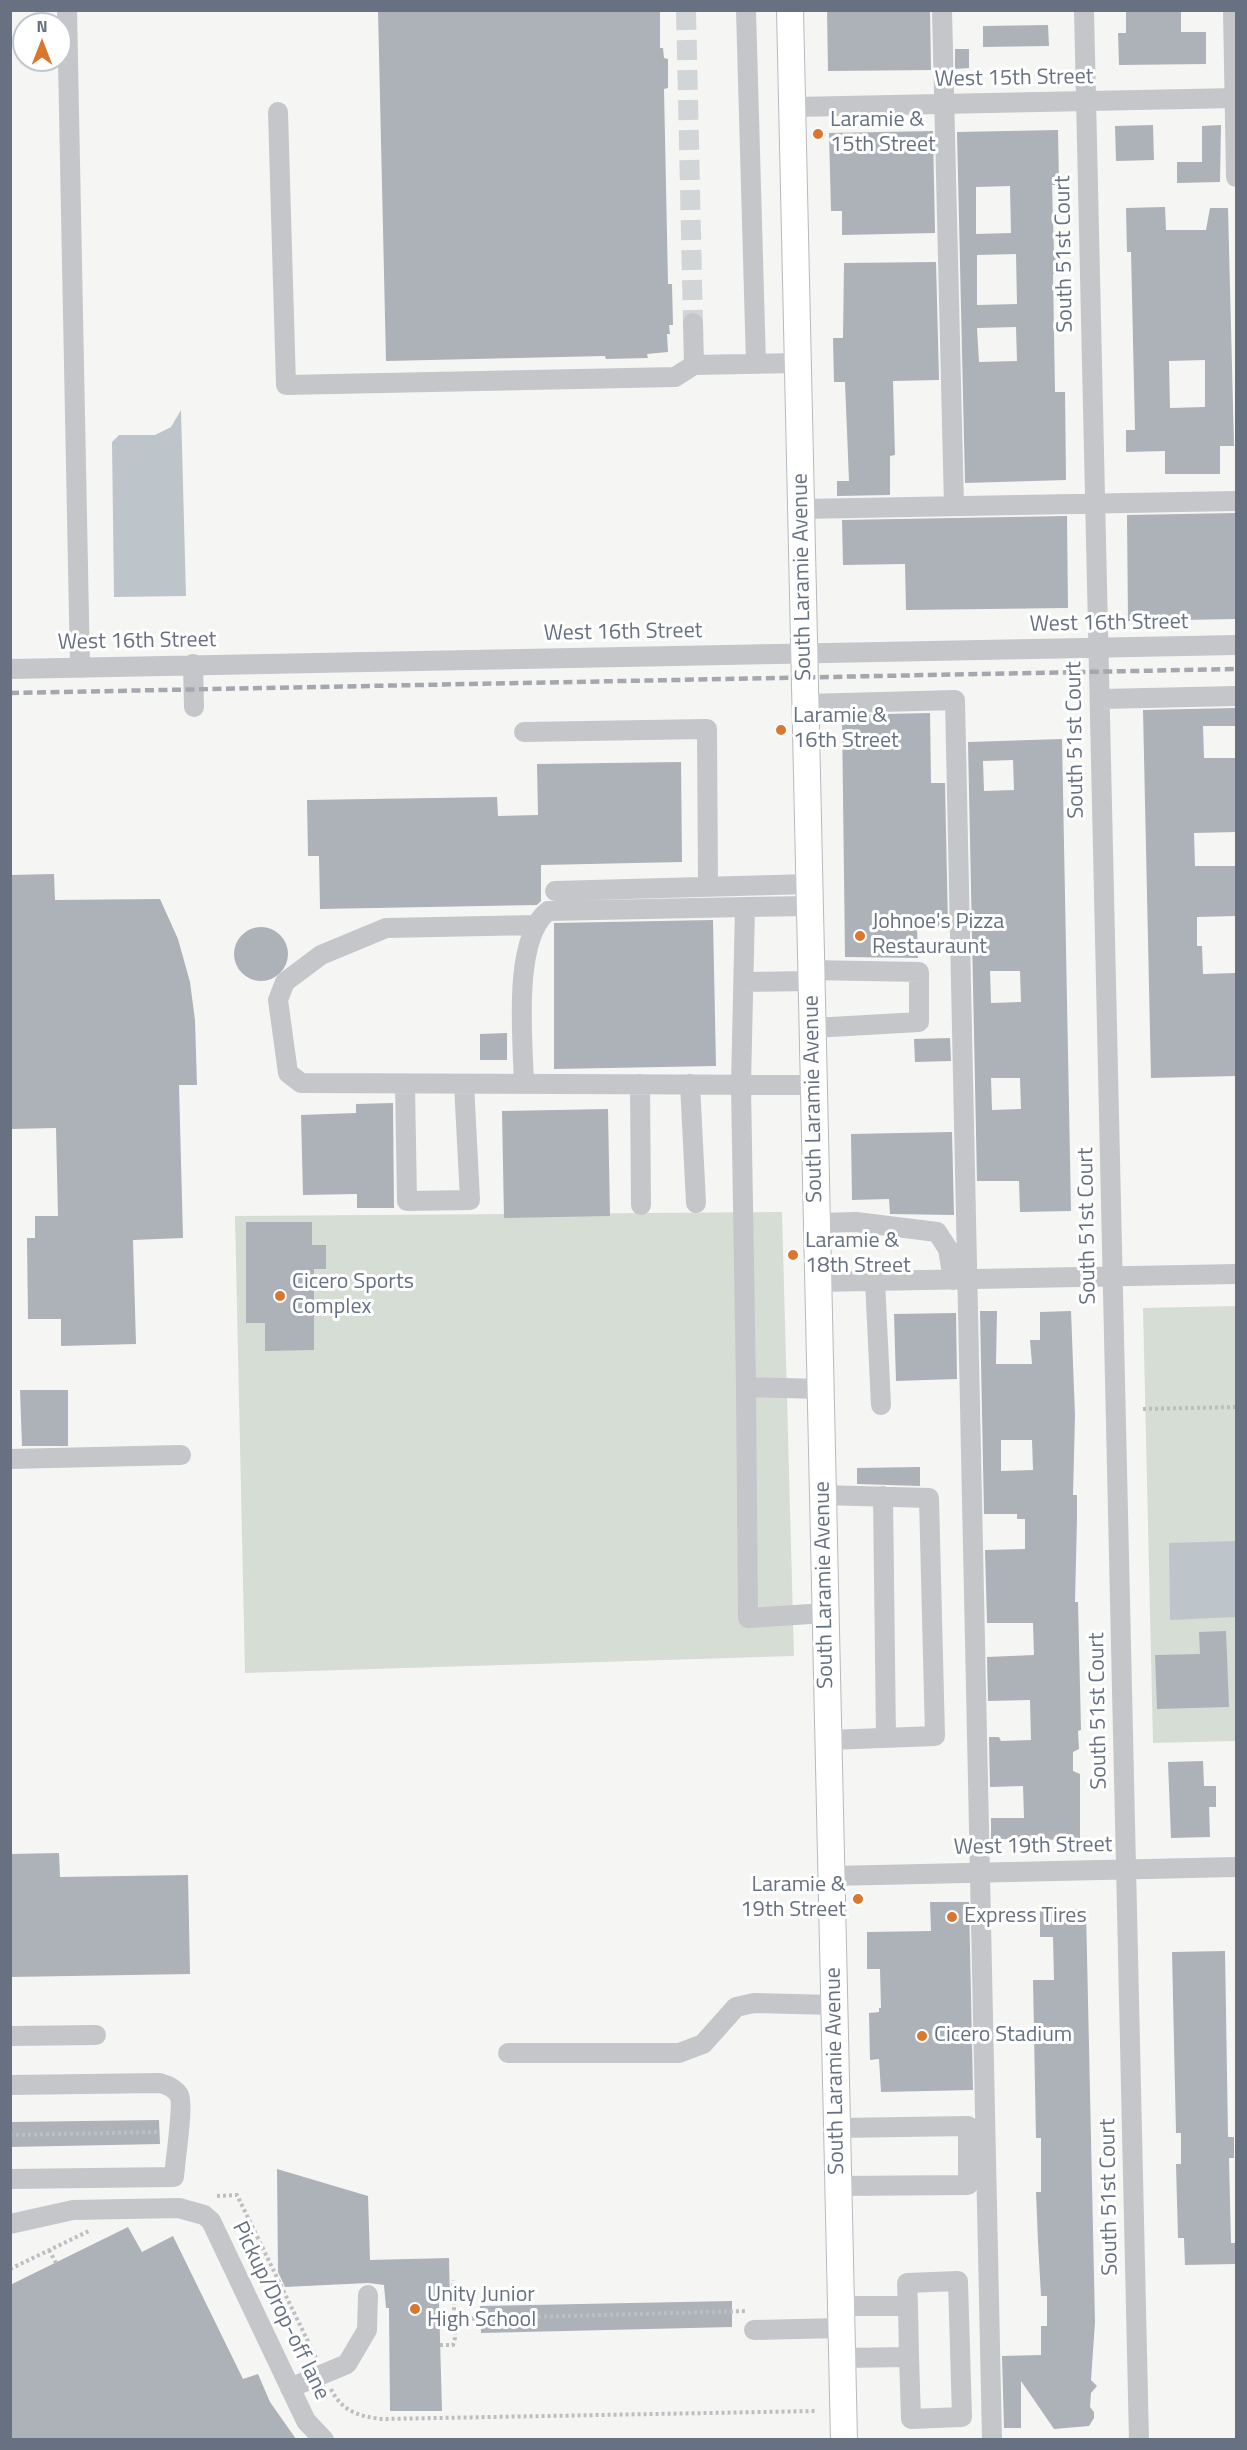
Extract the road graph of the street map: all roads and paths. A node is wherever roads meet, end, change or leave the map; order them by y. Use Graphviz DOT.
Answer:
graph roads {
  1 [pos="67,10"];
  2 [pos="746,10"];
  3 [pos="790,10"];
  4 [pos="942,10"];
  5 [pos="1084,10"];
  6 [pos="1233,10"];
  7 [pos="1236,98"];
  8 [pos="1086,101"];
  9 [pos="944,104"];
  10 [pos="793,107"];
  11 [pos="278,112"];
  12 [pos="1236,177"];
  13 [pos="693,323"];
  14 [pos="798,363"];
  15 [pos="756,364"];
  16 [pos="694,365"];
  17 [pos="1236,501"];
  18 [pos="1095,504"];
  19 [pos="954,506"];
  20 [pos="801,509"];
  21 [pos="1236,645"];
  22 [pos="1098,648"];
  23 [pos="805,653"];
  24 [pos="193,664"];
  25 [pos="80,668"];
  26 [pos="10,669"];
  27 [pos="1236,696"];
  28 [pos="1100,699"];
  29 [pos="806,704"];
  30 [pos="194,707"];
  31 [pos="524,732"];
  32 [pos="708,886"];
  33 [pos="555,891"];
  34 [pos="810,895"];
  35 [pos="745,907"];
  36 [pos="536,925"];
  37 [pos="812,976"];
  38 [pos="744,982"];
  39 [pos="813,1028"];
  40 [pos="405,1084"];
  41 [pos="464,1084"];
  42 [pos="524,1084"];
  43 [pos="640,1084"];
  44 [pos="690,1084"];
  45 [pos="741,1085"];
  46 [pos="814,1085"];
  47 [pos="696,1203"];
  48 [pos="641,1205"];
  49 [pos="817,1223"];
  50 [pos="1236,1274"];
  51 [pos="1113,1277"];
  52 [pos="959,1279"];
  53 [pos="875,1281"];
  54 [pos="818,1282"];
  55 [pos="746,1387"];
  56 [pos="821,1389"];
  57 [pos="881,1406"];
  58 [pos="1236,1407"];
  59 [pos="1143,1409"];
  60 [pos="181,1455"];
  61 [pos="10,1459"];
  62 [pos="823,1495"];
  63 [pos="883,1496"];
  64 [pos="826,1612"];
  65 [pos="886,1737"];
  66 [pos="829,1740"];
  67 [pos="1236,1867"];
  68 [pos="1126,1869"];
  69 [pos="979,1872"];
  70 [pos="831,1875"];
  71 [pos="834,2005"];
  72 [pos="96,2035"];
  73 [pos="10,2036"];
  74 [pos="508,2053"];
  75 [pos="10,2085"];
  76 [pos="837,2128"];
  77 [pos="160,2132"];
  78 [pos="10,2135"];
  79 [pos="174,2177"];
  80 [pos="10,2179"];
  81 [pos="838,2186"];
  82 [pos="217,2196"];
  83 [pos="179,2208"];
  84 [pos="10,2224"];
  85 [pos="92,2230"];
  86 [pos="50,2250"];
  87 [pos="56,2262"];
  88 [pos="10,2269"];
  89 [pos="453,2280"];
  90 [pos="368,2295"];
  91 [pos="908,2306"];
  92 [pos="841,2317"];
  93 [pos="454,2319"];
  94 [pos="753,2321"];
  95 [pos="440,2344"];
  96 [pos="909,2357"];
  97 [pos="842,2358"];
  98 [pos="324,2374"];
  99 [pos="290,2388"];
  100 [pos="816,2411"];
  101 [pos="324,2439"];
  102 [pos="844,2439"];
  103 [pos="992,2439"];
  104 [pos="1139,2439"];
  1 -- 25 [label="street"];
  2 -- 15 [label="street"];
  3 -- 10 [label="main road, South Laramie Avenue"];
  4 -- 9 [label="street"];
  5 -- 8 [label="street, South 51st Court"];
  6 -- 7 [label="street"];
  7 -- 8 [label="street, West 15th Street"];
  7 -- 12 [label="street"];
  8 -- 9 [label="street, West 15th Street"];
  8 -- 18 [label="street, South 51st Court"];
  9 -- 10 [label="street, West 15th Street"];
  9 -- 19 [label="street"];
  10 -- 14 [label="main road, South Laramie Avenue"];
  11 -- 16 [label="street"];
  13 -- 16 [label="street"];
  14 -- 15 [label="street"];
  14 -- 20 [label="main road, South Laramie Avenue"];
  15 -- 16 [label="street"];
  17 -- 18 [label="street"];
  18 -- 19 [label="street"];
  18 -- 22 [label="street, South 51st Court"];
  19 -- 20 [label="street"];
  20 -- 23 [label="main road, South Laramie Avenue"];
  21 -- 22 [label="street, West 16th Street"];
  22 -- 23 [label="street, West 16th Street"];
  22 -- 28 [label="street, South 51st Court"];
  23 -- 24 [label="street, West 16th Street"];
  23 -- 29 [label="main road, South Laramie Avenue"];
  24 -- 25 [label="street, West 16th Street"];
  24 -- 30 [label="street"];
  25 -- 26 [label="street, West 16th Street"];
  27 -- 28 [label="street"];
  28 -- 51 [label="street, South 51st Court"];
  29 -- 34 [label="main road, South Laramie Avenue"];
  29 -- 52 [label="street"];
  31 -- 32 [label="street"];
  32 -- 33 [label="street"];
  32 -- 34 [label="street"];
  34 -- 35 [label="street"];
  34 -- 37 [label="main road, South Laramie Avenue"];
  35 -- 36 [label="street"];
  35 -- 38 [label="street"];
  36 -- 40 [label="street"];
  36 -- 42 [label="street"];
  37 -- 38 [label="street"];
  37 -- 39 [label="main road, South Laramie Avenue"];
  37 -- 39 [label="street"];
  38 -- 45 [label="street"];
  39 -- 46 [label="main road, South Laramie Avenue"];
  40 -- 41 [label="street"];
  40 -- 41 [label="street"];
  41 -- 42 [label="street"];
  42 -- 43 [label="street"];
  43 -- 44 [label="street"];
  43 -- 48 [label="street"];
  44 -- 45 [label="street"];
  44 -- 47 [label="street"];
  45 -- 46 [label="street"];
  45 -- 55 [label="street"];
  46 -- 49 [label="main road, South Laramie Avenue"];
  49 -- 52 [label="street"];
  49 -- 54 [label="main road, South Laramie Avenue"];
  50 -- 51 [label="street"];
  51 -- 52 [label="street"];
  51 -- 68 [label="street, South 51st Court"];
  52 -- 53 [label="street"];
  52 -- 69 [label="street"];
  53 -- 54 [label="street"];
  53 -- 57 [label="street"];
  54 -- 56 [label="main road, South Laramie Avenue"];
  55 -- 56 [label="street"];
  55 -- 64 [label="street"];
  56 -- 62 [label="main road, South Laramie Avenue"];
  58 -- 59 [label="path"];
  60 -- 61 [label="street"];
  62 -- 63 [label="street"];
  62 -- 64 [label="main road, South Laramie Avenue"];
  63 -- 65 [label="street"];
  63 -- 65 [label="street"];
  64 -- 66 [label="main road, South Laramie Avenue"];
  65 -- 66 [label="street"];
  66 -- 70 [label="main road, South Laramie Avenue"];
  67 -- 68 [label="street, West 19th Street"];
  68 -- 69 [label="street, West 19th Street"];
  68 -- 104 [label="street, South 51st Court"];
  69 -- 70 [label="street, West 19th Street"];
  69 -- 103 [label="street"];
  70 -- 71 [label="main road, South Laramie Avenue"];
  71 -- 74 [label="street"];
  71 -- 76 [label="main road, South Laramie Avenue"];
  72 -- 73 [label="street"];
  75 -- 79 [label="street"];
  76 -- 81 [label="main road, South Laramie Avenue"];
  76 -- 81 [label="street"];
  77 -- 78 [label="path"];
  79 -- 80 [label="street"];
  79 -- 83 [label="street"];
  81 -- 92 [label="main road, South Laramie Avenue"];
  82 -- 98 [label="path"];
  83 -- 84 [label="street, Pickup/Drop-off lane"];
  83 -- 99 [label="street, Pickup/Drop-off lane"];
  85 -- 86 [label="path"];
  86 -- 87 [label="path"];
  86 -- 88 [label="path"];
  89 -- 93 [label="path"];
  90 -- 98 [label="street"];
  91 -- 92 [label="street"];
  91 -- 96 [label="street"];
  91 -- 96 [label="street"];
  92 -- 94 [label="street"];
  92 -- 97 [label="main road, South Laramie Avenue"];
  93 -- 94 [label="path"];
  93 -- 95 [label="path"];
  96 -- 97 [label="street"];
  97 -- 102 [label="main road, South Laramie Avenue"];
  98 -- 99 [label="street"];
  98 -- 100 [label="path"];
  99 -- 101 [label="street, Pickup/Drop-off lane"];
}
